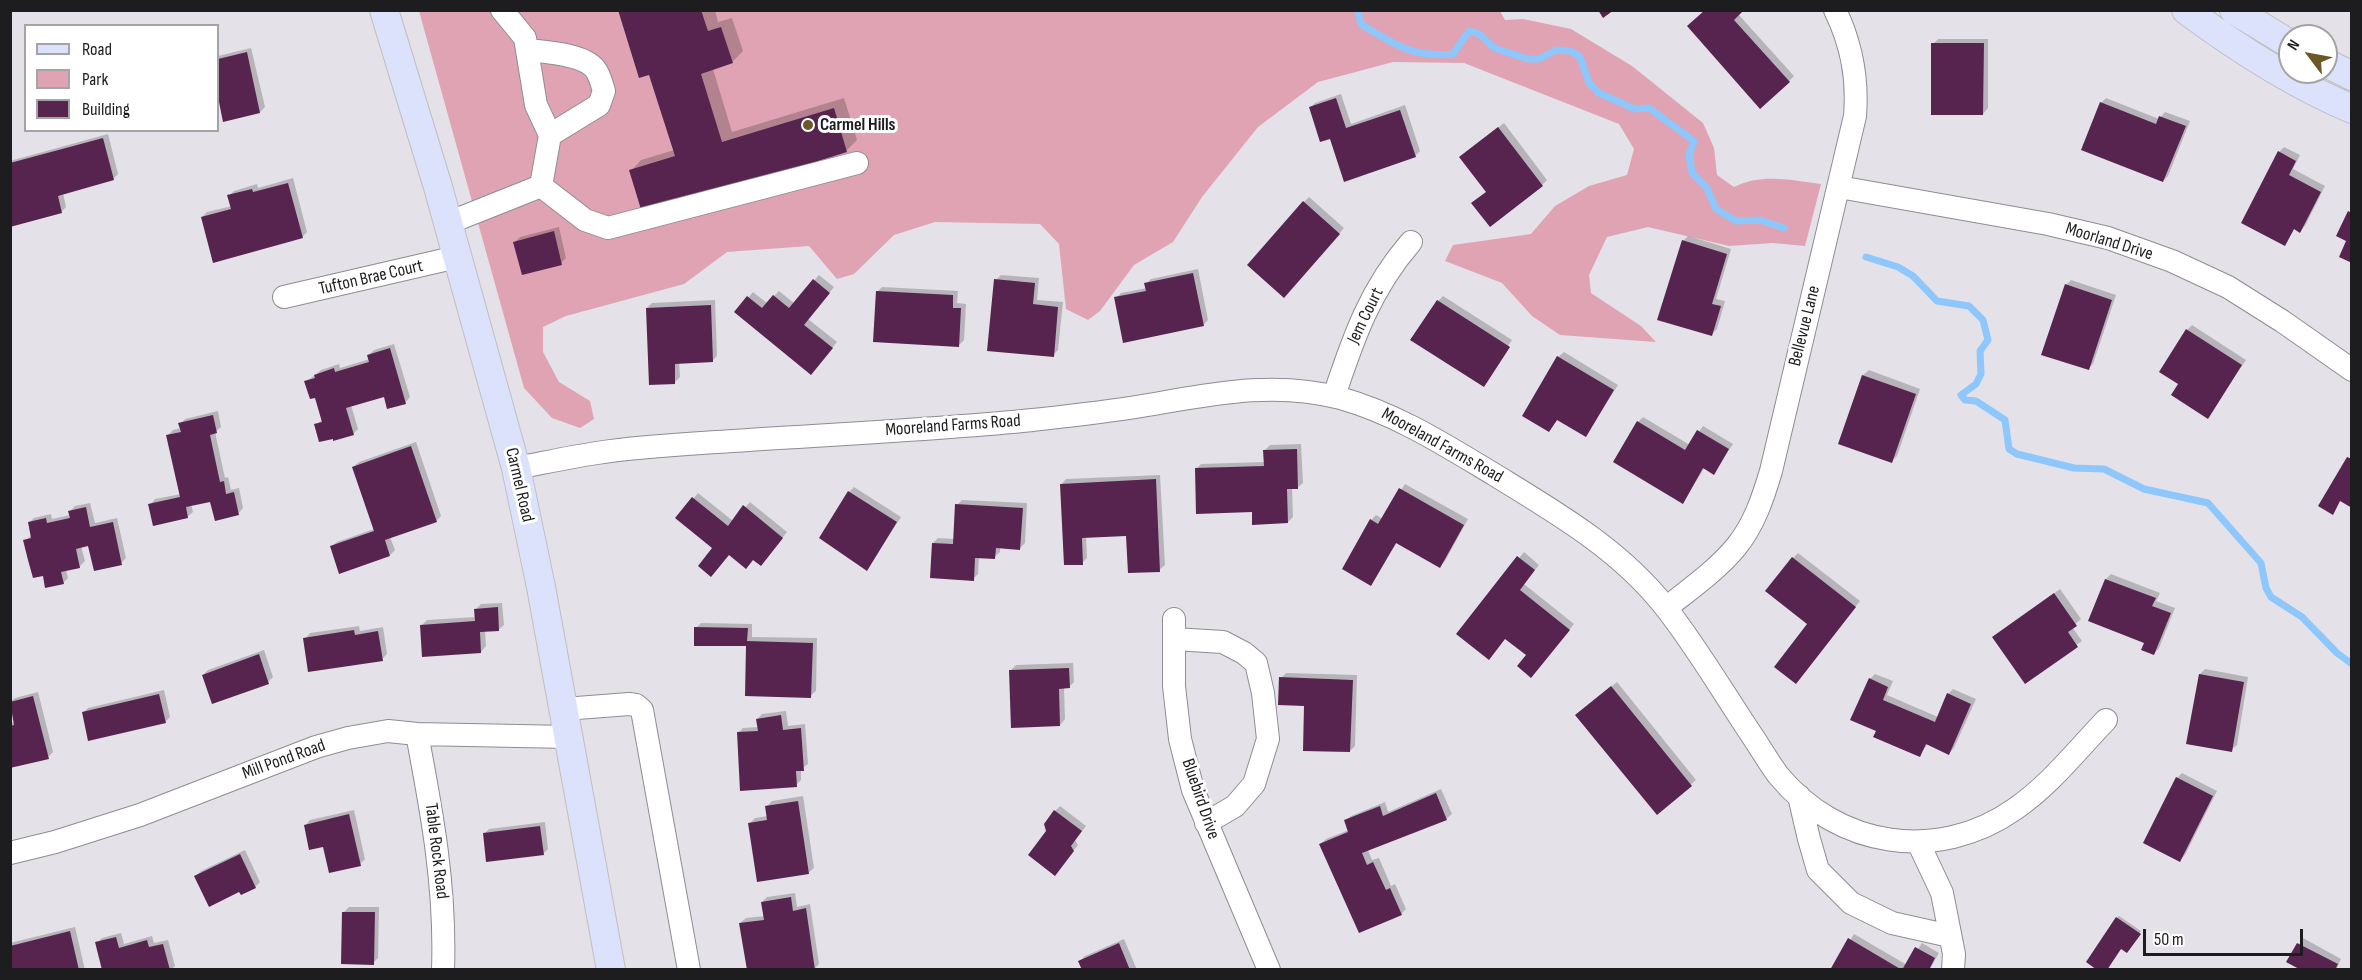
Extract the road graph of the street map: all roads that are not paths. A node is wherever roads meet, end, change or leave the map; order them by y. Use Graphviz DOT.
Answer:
graph roads {
  1 [pos="384,10"];
  2 [pos="502,10"];
  3 [pos="1835,10"];
  4 [pos="2186,10"];
  5 [pos="2234,10"];
  6 [pos="2278,37"];
  7 [pos="528,50"];
  8 [pos="2338,69"];
  9 [pos="2352,76"];
  10 [pos="2352,109"];
  11 [pos="550,135"];
  12 [pos="857,163"];
  13 [pos="541,186"];
  14 [pos="1839,187"];
  15 [pos="448,223"];
  16 [pos="1411,242"];
  17 [pos="457,257"];
  18 [pos="284,297"];
  19 [pos="2352,370"];
  20 [pos="1335,396"];
  21 [pos="516,468"];
  22 [pos="1666,608"];
  23 [pos="564,708"];
  24 [pos="2106,720"];
  25 [pos="417,734"];
  26 [pos="569,737"];
  27 [pos="1799,796"];
  28 [pos="1206,823"];
  29 [pos="1918,842"];
  30 [pos="10,853"];
  31 [pos="1950,936"];
  32 [pos="443,969"];
  33 [pos="611,969"];
  34 [pos="689,969"];
  35 [pos="1269,969"];
  36 [pos="1953,969"];
  1 -- 15 [label="main road, Carmel Road"];
  2 -- 7 [label="street"];
  3 -- 14 [label="street, Bellevue Lane"];
  4 -- 10 [label="main road"];
  5 -- 6 [label="main road"];
  7 -- 11 [label="street"];
  7 -- 11 [label="street"];
  8 -- 9 [label="main road"];
  11 -- 13 [label="street"];
  12 -- 13 [label="street"];
  13 -- 15 [label="street"];
  14 -- 19 [label="street, Moorland Drive"];
  14 -- 22 [label="street, Bellevue Lane"];
  15 -- 17 [label="main road, Carmel Road"];
  16 -- 20 [label="street, Jem Court"];
  17 -- 18 [label="street, Tufton Brae Court"];
  17 -- 21 [label="main road, Carmel Road"];
  20 -- 21 [label="street, Mooreland Farms Road"];
  20 -- 22 [label="street, Mooreland Farms Road"];
  21 -- 23 [label="main road, Carmel Road"];
  22 -- 27 [label="street, Mooreland Farms Road"];
  23 -- 26 [label="main road, Carmel Road"];
  23 -- 34 [label="street"];
  24 -- 29 [label="street, Mooreland Farms Road"];
  25 -- 26 [label="street, Mill Pond Road"];
  25 -- 30 [label="street, Mill Pond Road"];
  25 -- 32 [label="street, Table Rock Road"];
  26 -- 33 [label="main road, Carmel Road"];
  27 -- 29 [label="street, Mooreland Farms Road"];
  27 -- 31 [label="street"];
  28 -- 28 [label="street, Bluebird Drive"];
  28 -- 35 [label="street, Bluebird Drive"];
  29 -- 31 [label="street"];
  31 -- 36 [label="street"];
}
